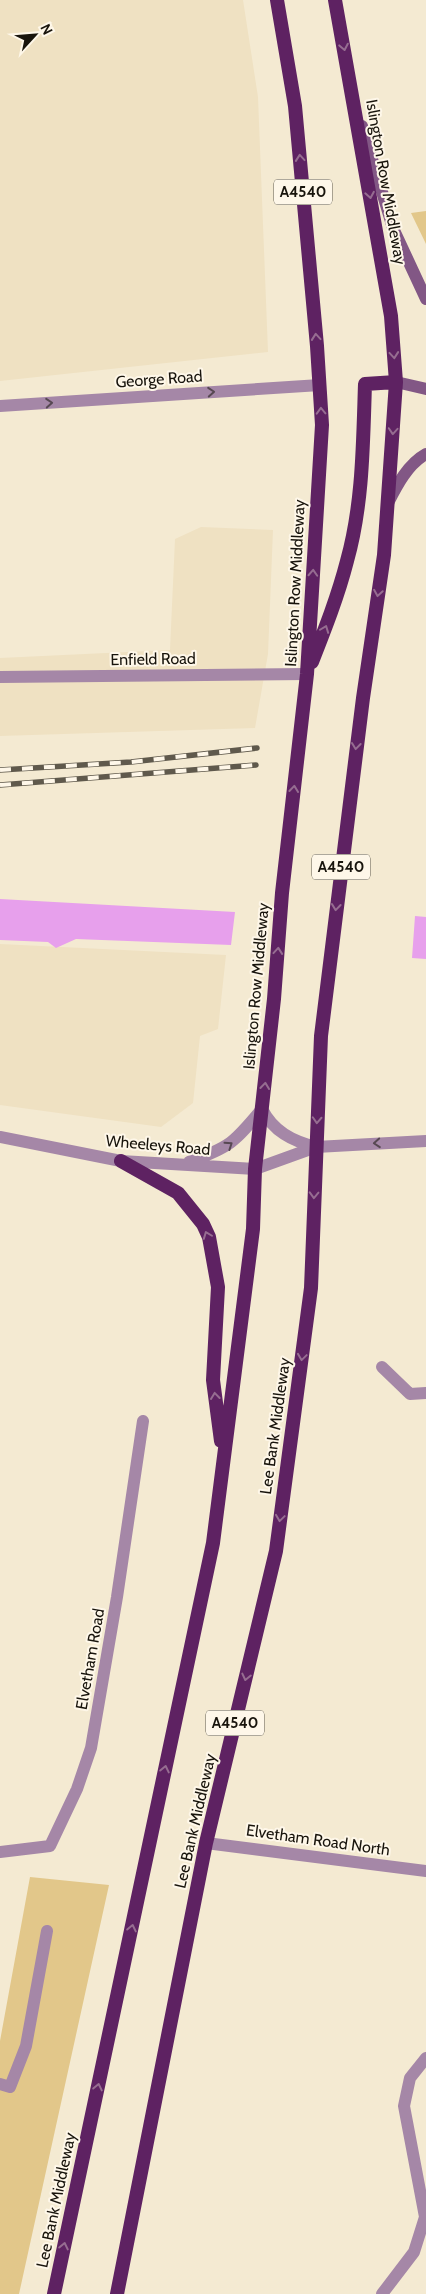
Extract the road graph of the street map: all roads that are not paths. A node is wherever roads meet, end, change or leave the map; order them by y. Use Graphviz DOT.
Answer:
graph roads {
  1 [pos="277,0"];
  2 [pos="335,0"];
  3 [pos="353,95"];
  4 [pos="426,299"];
  5 [pos="396,382"];
  6 [pos="320,385"];
  7 [pos="426,389"];
  8 [pos="0,406"];
  9 [pos="426,454"];
  10 [pos="387,504"];
  11 [pos="307,674"];
  12 [pos="0,677"];
  13 [pos="262,1109"];
  14 [pos="0,1137"];
  15 [pos="426,1141"];
  16 [pos="316,1147"];
  17 [pos="121,1162"];
  18 [pos="185,1164"];
  19 [pos="255,1169"];
  20 [pos="382,1367"];
  21 [pos="426,1392"];
  22 [pos="143,1421"];
  23 [pos="223,1462"];
  24 [pos="206,1844"];
  25 [pos="0,1852"];
  26 [pos="426,1872"];
  27 [pos="47,1931"];
  28 [pos="426,2058"];
  29 [pos="0,2084"];
  30 [pos="54,2294"];
  31 [pos="117,2294"];
  32 [pos="382,2294"];
  6 -- 1 [label="highway, Islington Row Middleway / A4540, one-way"];
  2 -- 3 [label="highway, Islington Row Middleway / A4540, one-way"];
  3 -- 4 [label="main road"];
  3 -- 5 [label="highway, Islington Row Middleway / A4540, one-way"];
  5 -- 7 [label="main road"];
  5 -- 10 [label="highway, Islington Row Middleway / A4540, one-way"];
  11 -- 5 [label="highway, one-way"];
  8 -- 6 [label="street, George Road, one-way"];
  11 -- 6 [label="highway, Islington Row Middleway / A4540, one-way"];
  9 -- 10 [label="main road"];
  10 -- 16 [label="highway, Islington Row Middleway / A4540, one-way"];
  11 -- 12 [label="street, Enfield Road"];
  13 -- 11 [label="highway, Islington Row Middleway / A4540, one-way"];
  13 -- 16 [label="street"];
  18 -- 13 [label="street, one-way"];
  13 -- 19 [label="highway, Islington Row Middleway / A4540"];
  14 -- 17 [label="street, Wheeleys Road"];
  15 -- 16 [label="street, one-way"];
  16 -- 19 [label="street"];
  16 -- 24 [label="highway, Lee Bank Middleway / A4540, one-way"];
  17 -- 18 [label="street, Wheeleys Road"];
  23 -- 17 [label="highway, one-way"];
  18 -- 19 [label="street, Wheeleys Road"];
  19 -- 23 [label="highway, Lee Bank Middleway / A4540"];
  20 -- 21 [label="street"];
  22 -- 25 [label="street, Elvetham Road"];
  30 -- 23 [label="highway, Lee Bank Middleway / A4540, one-way"];
  24 -- 26 [label="street, Elvetham Road North"];
  24 -- 31 [label="highway, Lee Bank Middleway / A4540"];
  27 -- 29 [label="street"];
  28 -- 32 [label="street"];
}
